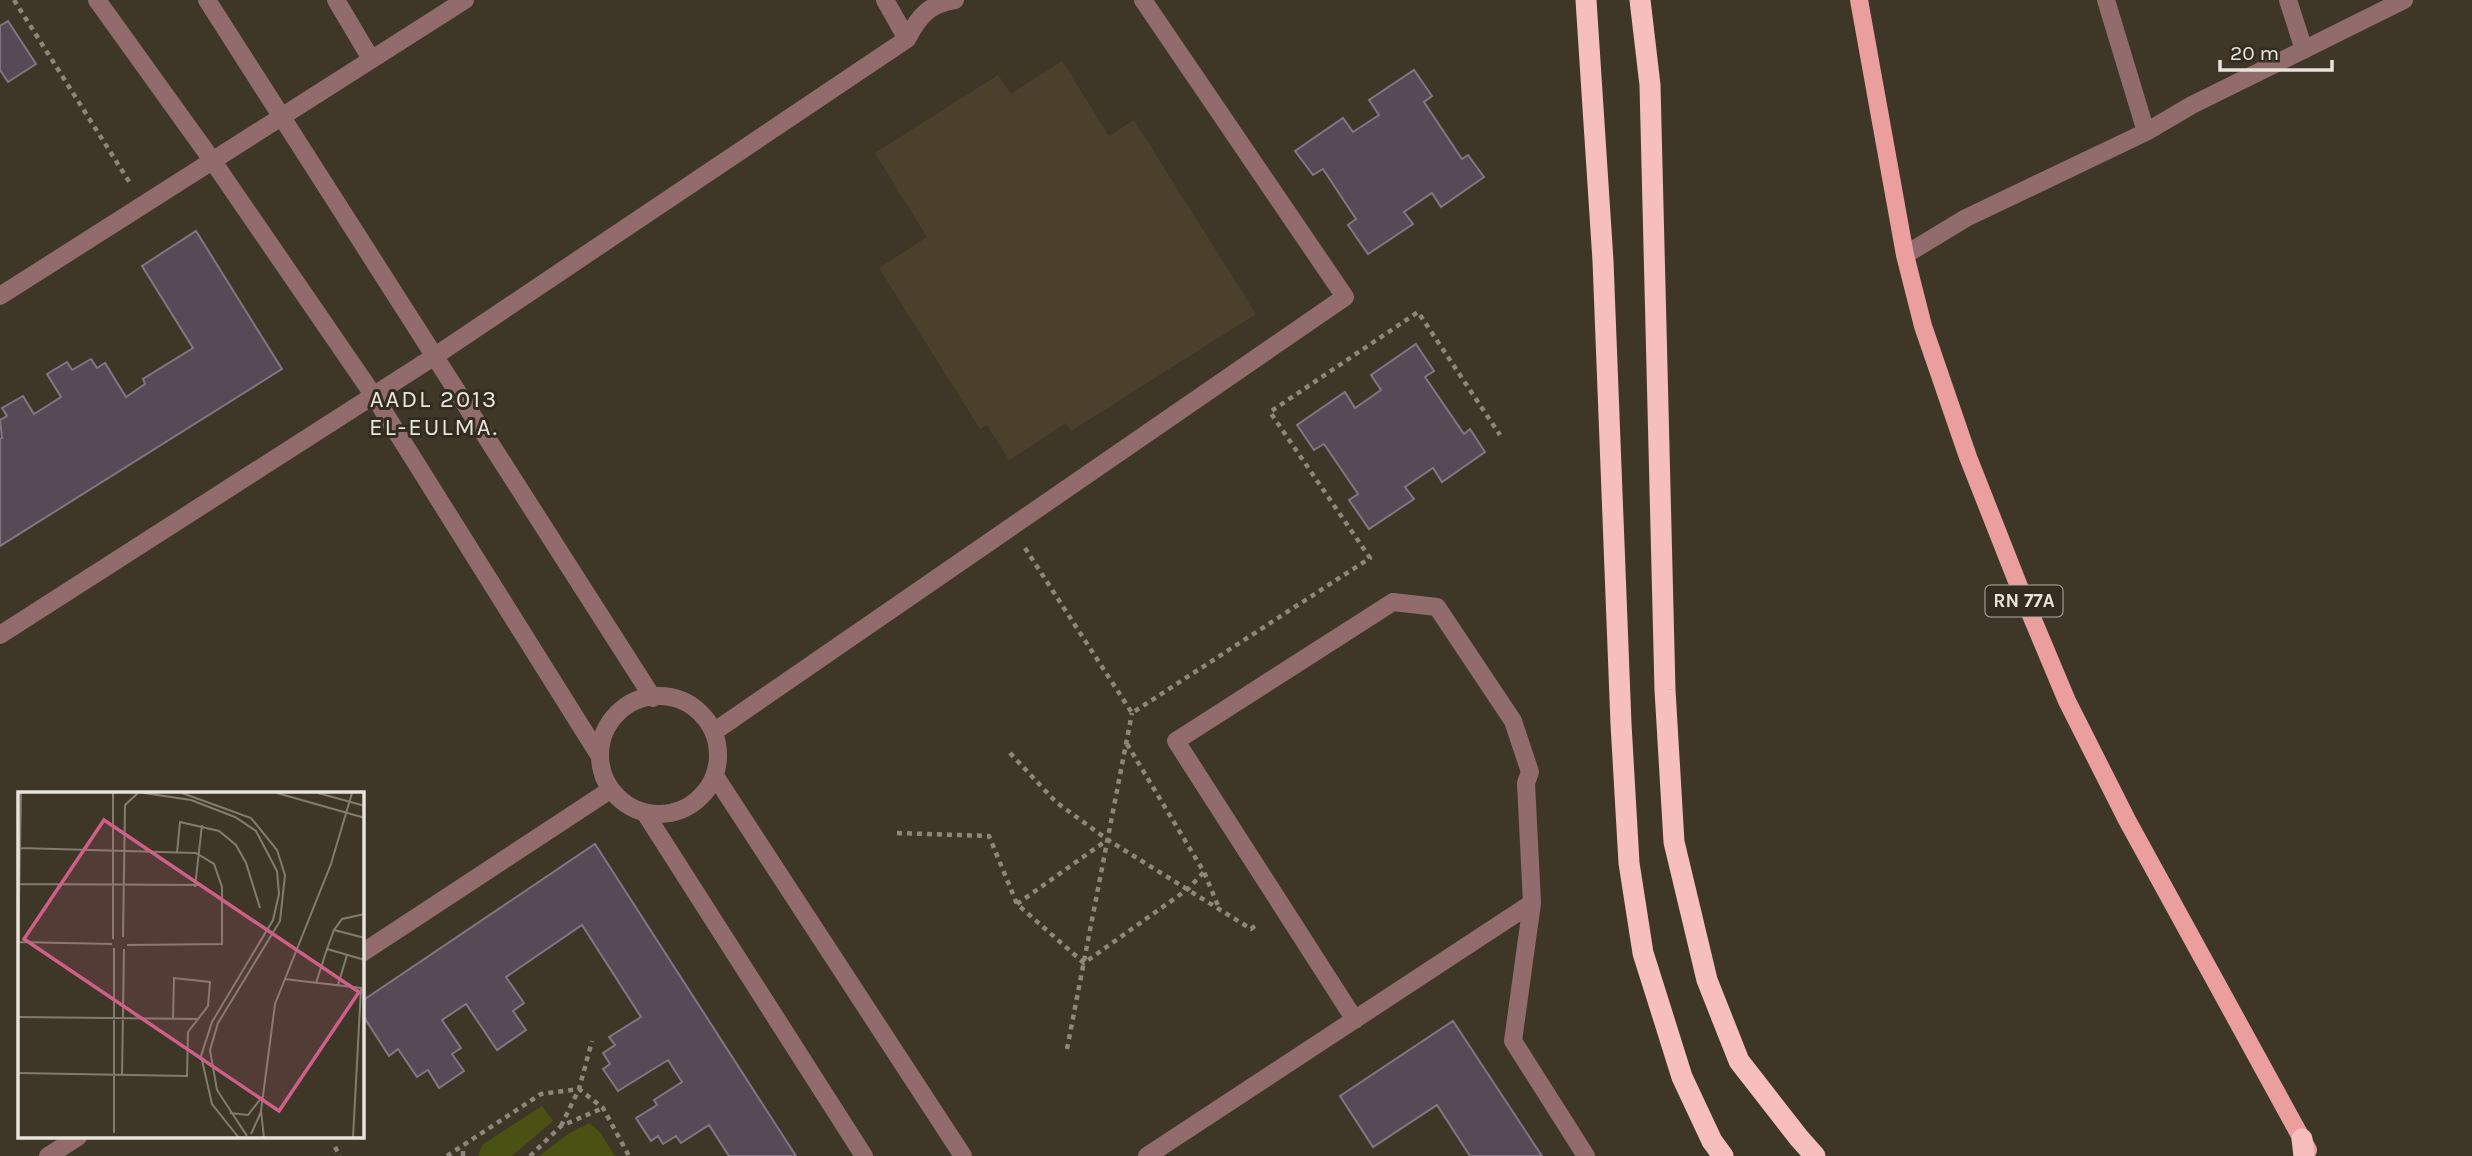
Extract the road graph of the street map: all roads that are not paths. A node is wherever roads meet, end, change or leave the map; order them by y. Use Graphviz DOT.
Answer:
graph roads {
  1 [pos="97,0"];
  2 [pos="207,0"];
  3 [pos="335,0"];
  4 [pos="465,0"];
  5 [pos="885,0"];
  6 [pos="955,0"];
  7 [pos="1143,0"];
  8 [pos="1586,0"];
  9 [pos="1640,0"];
  10 [pos="1859,0"];
  11 [pos="2106,0"];
  12 [pos="2288,0"];
  13 [pos="2404,0"];
  14 [pos="906,38"];
  15 [pos="2304,50"];
  16 [pos="371,59"];
  17 [pos="281,116"];
  18 [pos="2146,132"];
  19 [pos="212,160"];
  20 [pos="1905,255"];
  21 [pos="0,296"];
  22 [pos="435,356"];
  23 [pos="374,396"];
  24 [pos="0,635"];
  25 [pos="653,698"];
  26 [pos="715,731"];
  27 [pos="599,755"];
  28 [pos="715,776"];
  29 [pos="610,790"];
  30 [pos="645,813"];
  31 [pos="1532,903"];
  32 [pos="364,952"];
  33 [pos="1355,1020"];
  34 [pos="76,1138"];
  35 [pos="2306,1150"];
  36 [pos="48,1156"];
  37 [pos="864,1156"];
  38 [pos="963,1156"];
  39 [pos="1147,1156"];
  40 [pos="1586,1156"];
  41 [pos="1723,1156"];
  42 [pos="1815,1156"];
  1 -- 19 [label="street"];
  2 -- 17 [label="street"];
  3 -- 16 [label="street"];
  4 -- 16 [label="street"];
  5 -- 14 [label="street"];
  6 -- 14 [label="street"];
  7 -- 26 [label="street"];
  8 -- 41 [label="highway"];
  9 -- 42 [label="highway"];
  10 -- 20 [label="main road, RN 77A"];
  11 -- 18 [label="street"];
  12 -- 15 [label="street"];
  13 -- 15 [label="street"];
  14 -- 22 [label="street"];
  15 -- 18 [label="street"];
  16 -- 17 [label="street"];
  17 -- 19 [label="street"];
  17 -- 22 [label="street"];
  18 -- 20 [label="street"];
  19 -- 21 [label="street"];
  19 -- 23 [label="street"];
  20 -- 35 [label="main road, RN 77A"];
  22 -- 23 [label="street"];
  22 -- 25 [label="street"];
  23 -- 24 [label="street"];
  23 -- 27 [label="street"];
  25 -- 26 [label="street"];
  25 -- 27 [label="street"];
  26 -- 28 [label="street"];
  27 -- 29 [label="street"];
  28 -- 30 [label="street"];
  28 -- 38 [label="street"];
  29 -- 30 [label="street"];
  29 -- 32 [label="street"];
  30 -- 37 [label="street"];
  31 -- 33 [label="street"];
  31 -- 33 [label="street"];
  31 -- 40 [label="street"];
  33 -- 39 [label="street"];
  34 -- 36 [label="street"];
}
